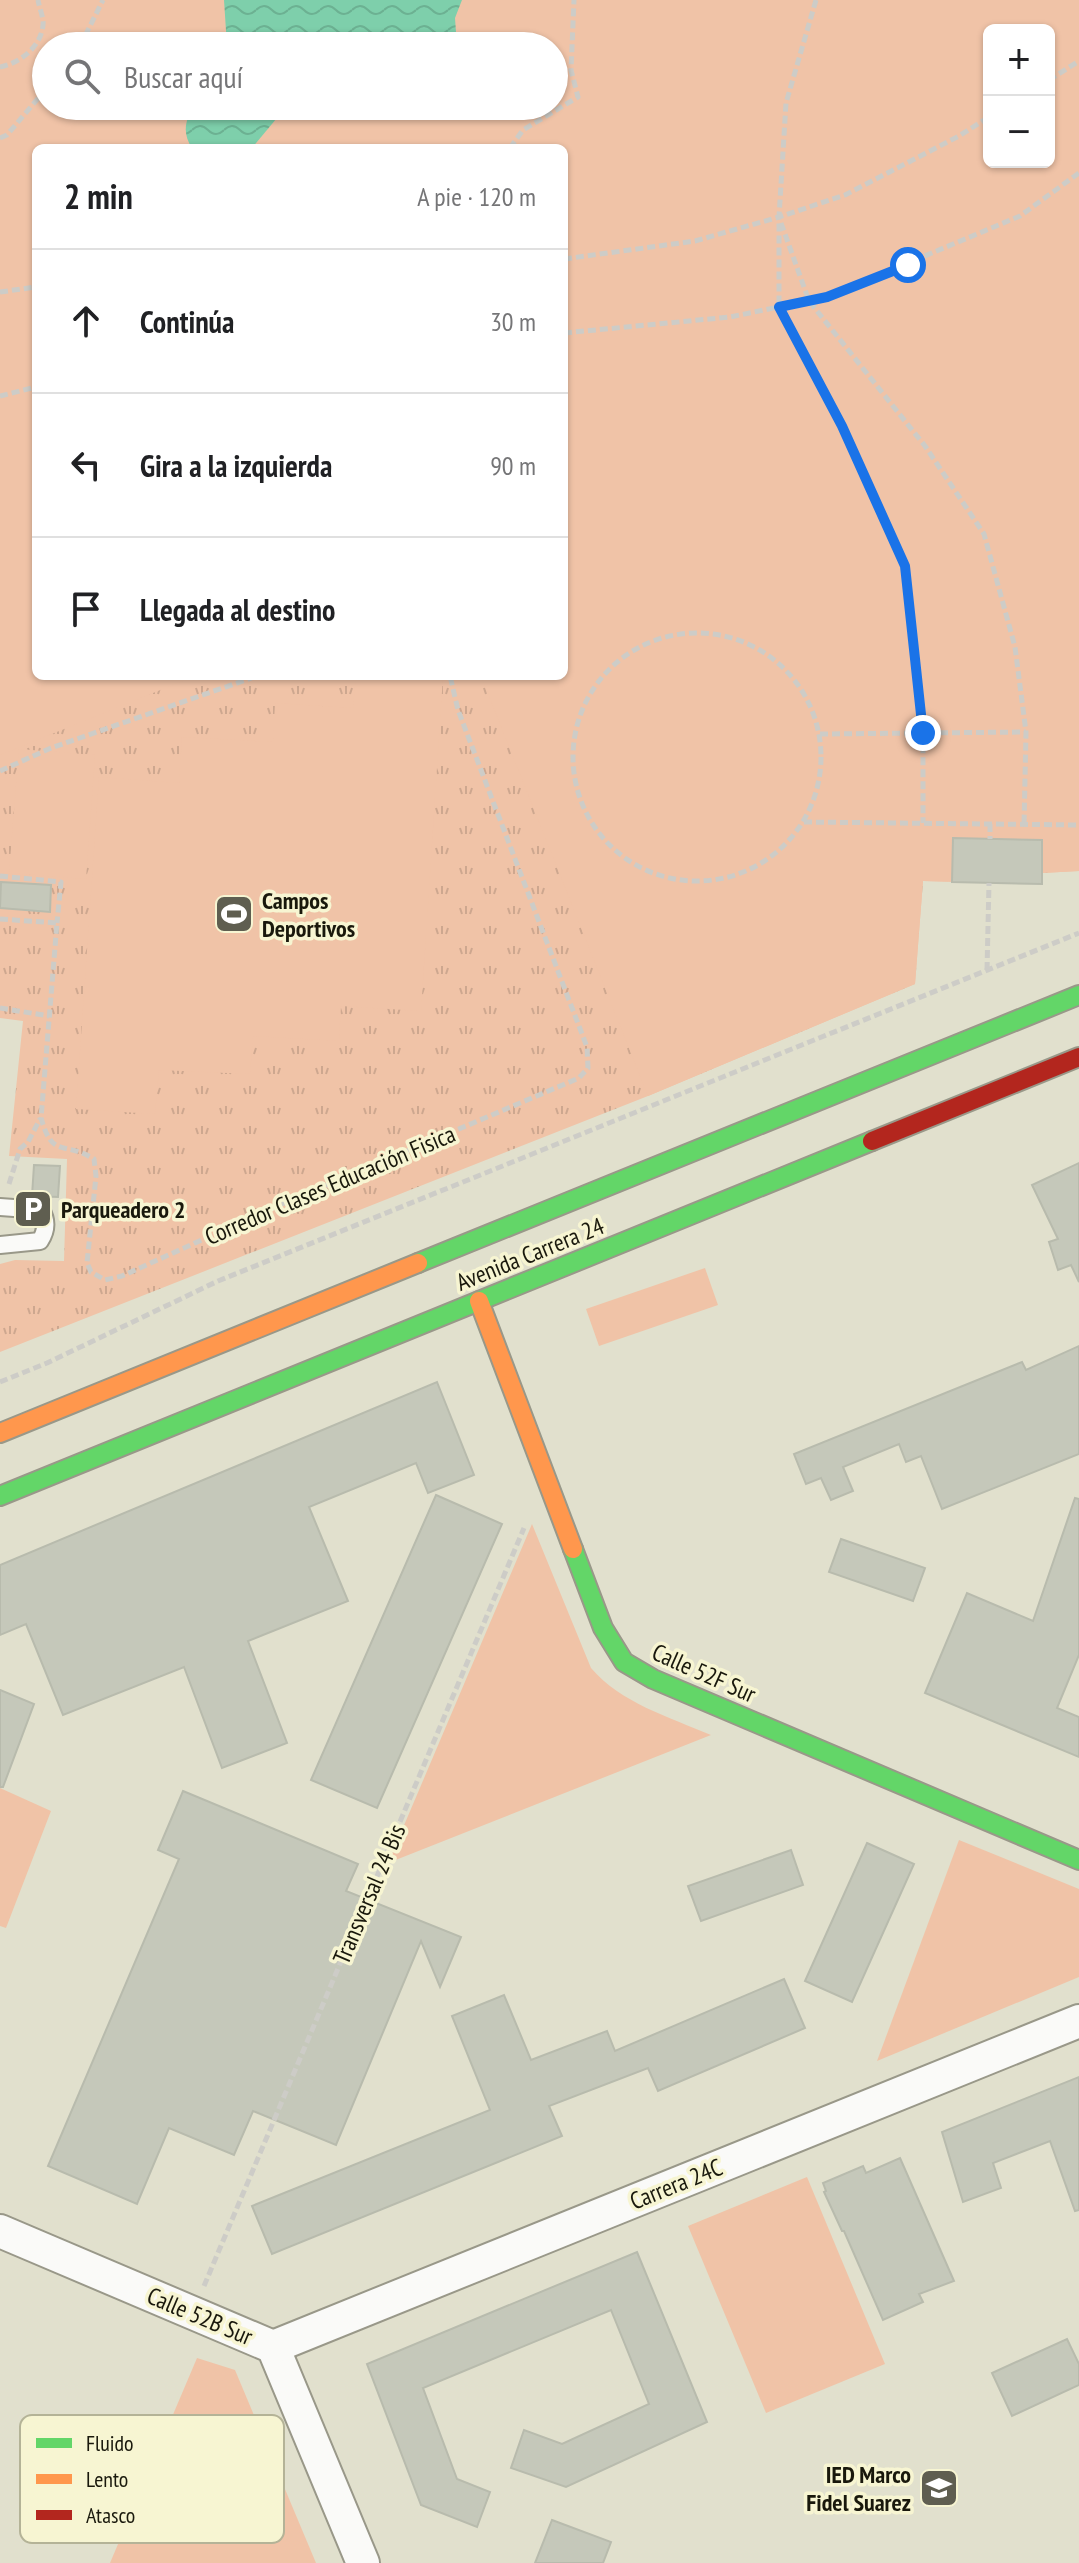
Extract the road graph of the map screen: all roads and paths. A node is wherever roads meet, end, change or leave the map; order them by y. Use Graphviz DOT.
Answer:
graph roads {
  1 [pos="38,0"];
  2 [pos="103,0"];
  3 [pos="574,0"];
  4 [pos="816,0"];
  5 [pos="40,32"];
  6 [pos="87,32"];
  7 [pos="32,50"];
  8 [pos="1079,61"];
  9 [pos="0,67"];
  10 [pos="1055,76"];
  11 [pos="568,103"];
  12 [pos="32,106"];
  13 [pos="540,120"];
  14 [pos="983,121"];
  15 [pos="0,138"];
  16 [pos="513,144"];
  17 [pos="1079,173"];
  18 [pos="779,217"];
  19 [pos="568,258"];
  20 [pos="32,288"];
  21 [pos="0,292"];
  22 [pos="809,301"];
  23 [pos="779,307"];
  24 [pos="568,333"];
  25 [pos="32,388"];
  26 [pos="0,396"];
  27 [pos="246,680"];
  28 [pos="451,680"];
  29 [pos="1026,732"];
  30 [pos="923,733"];
  31 [pos="820,734"];
  32 [pos="0,771"];
  33 [pos="804,822"];
  34 [pos="923,823"];
  35 [pos="990,824"];
  36 [pos="1024,825"];
  37 [pos="1079,825"];
  38 [pos="990,839"];
  39 [pos="0,876"];
  40 [pos="989,883"];
  41 [pos="0,919"];
  42 [pos="57,923"];
  43 [pos="1079,933"];
  44 [pos="987,970"];
  45 [pos="1079,995"];
  46 [pos="0,1008"];
  47 [pos="49,1016"];
  48 [pos="1079,1057"];
  49 [pos="41,1118"];
  50 [pos="1,1200"];
  51 [pos="0,1245"];
  52 [pos="479,1301"];
  53 [pos="0,1382"];
  54 [pos="0,1433"];
  55 [pos="546,1477"];
  56 [pos="0,1496"];
  57 [pos="1079,1860"];
  58 [pos="1079,2021"];
  59 [pos="0,2231"];
  60 [pos="193,2312"];
  61 [pos="273,2347"];
  62 [pos="363,2563"];
  1 -- 5 [label="path"];
  2 -- 6 [label="path"];
  3 -- 11 [label="path"];
  4 -- 18 [label="path"];
  7 -- 9 [label="path"];
  8 -- 10 [label="path"];
  12 -- 15 [label="path"];
  13 -- 16 [label="path"];
  14 -- 18 [label="path"];
  17 -- 22 [label="path"];
  18 -- 19 [label="path"];
  18 -- 22 [label="path"];
  18 -- 23 [label="path"];
  20 -- 21 [label="path"];
  22 -- 23 [label="path"];
  22 -- 29 [label="path"];
  23 -- 24 [label="path"];
  23 -- 30 [label="path"];
  25 -- 26 [label="path"];
  27 -- 32 [label="path"];
  28 -- 49 [label="path, Corredor Clases Educación Fisica"];
  29 -- 30 [label="path"];
  29 -- 36 [label="path"];
  30 -- 31 [label="path"];
  30 -- 34 [label="path"];
  31 -- 33 [label="path"];
  31 -- 33 [label="path"];
  33 -- 34 [label="path"];
  34 -- 35 [label="path"];
  35 -- 36 [label="path"];
  35 -- 38 [label="path"];
  36 -- 37 [label="path"];
  39 -- 42 [label="path"];
  40 -- 44 [label="path"];
  41 -- 42 [label="path"];
  42 -- 47 [label="path"];
  43 -- 44 [label="path"];
  44 -- 53 [label="path"];
  45 -- 54 [label="main road, Avenida Carrera 24"];
  46 -- 47 [label="path"];
  47 -- 49 [label="path"];
  48 -- 52 [label="main road, Avenida Carrera 24"];
  49 -- 50 [label="path"];
  50 -- 51 [label="lane"];
  52 -- 55 [label="main road, Calle 52F Sur"];
  52 -- 56 [label="main road, Avenida Carrera 24"];
  55 -- 57 [label="main road, Calle 52F Sur"];
  55 -- 60 [label="path, Transversal 24 Bis"];
  58 -- 61 [label="street, Carrera 24C"];
  59 -- 60 [label="street, Calle 52B Sur"];
  60 -- 61 [label="street, Calle 52B Sur"];
  61 -- 62 [label="street, Calle 52B Sur"];
}
